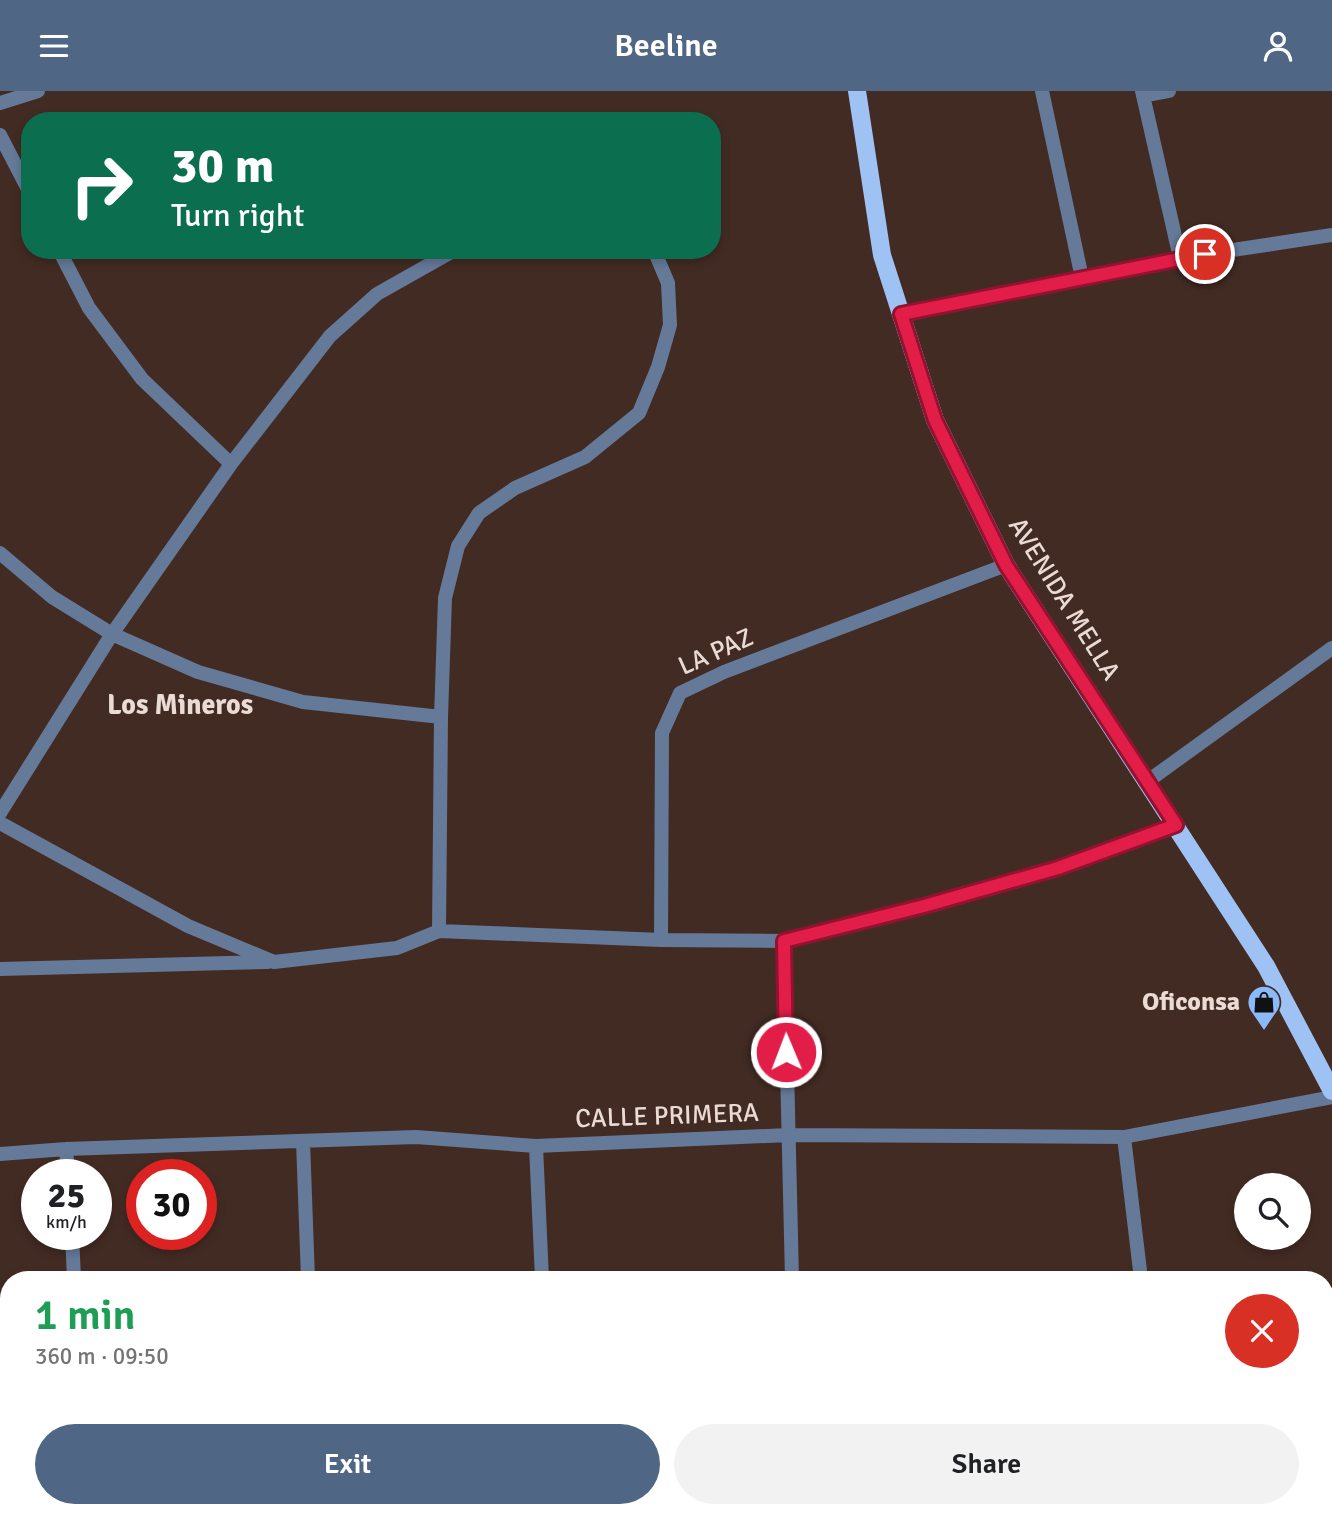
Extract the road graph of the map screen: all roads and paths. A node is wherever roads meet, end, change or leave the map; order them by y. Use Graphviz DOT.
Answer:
graph roads {
  1 [pos="38,91"];
  2 [pos="857,91"];
  3 [pos="1042,91"];
  4 [pos="1169,91"];
  5 [pos="1142,93"];
  6 [pos="0,103"];
  7 [pos="0,135"];
  8 [pos="21,176"];
  9 [pos="1332,235"];
  10 [pos="1180,258"];
  11 [pos="64,259"];
  12 [pos="439,259"];
  13 [pos="658,259"];
  14 [pos="1082,278"];
  15 [pos="901,314"];
  16 [pos="231,464"];
  17 [pos="0,553"];
  18 [pos="1006,565"];
  19 [pos="112,633"];
  20 [pos="1332,648"];
  21 [pos="441,717"];
  22 [pos="1148,781"];
  23 [pos="0,813"];
  24 [pos="0,823"];
  25 [pos="1176,825"];
  26 [pos="439,931"];
  27 [pos="660,940"];
  28 [pos="784,941"];
  29 [pos="274,961"];
  30 [pos="0,969"];
  31 [pos="1332,1091"];
  32 [pos="1332,1097"];
  33 [pos="788,1135"];
  34 [pos="1124,1137"];
  35 [pos="303,1141"];
  36 [pos="536,1146"];
  37 [pos="66,1149"];
  38 [pos="0,1154"];
  39 [pos="67,1159"];
  40 [pos="73,1250"];
  41 [pos="74,1271"];
  42 [pos="308,1271"];
  43 [pos="542,1271"];
  44 [pos="792,1271"];
  45 [pos="1140,1271"];
  1 -- 6 [label="street"];
  2 -- 15 [label="main road, AVENIDA MELLA"];
  3 -- 14 [label="street"];
  4 -- 5 [label="street"];
  5 -- 10 [label="street"];
  7 -- 8 [label="street"];
  9 -- 10 [label="street"];
  10 -- 14 [label="street"];
  11 -- 16 [label="street"];
  12 -- 16 [label="street"];
  13 -- 21 [label="street"];
  14 -- 15 [label="street"];
  15 -- 18 [label="main road, AVENIDA MELLA"];
  16 -- 19 [label="street"];
  17 -- 19 [label="street"];
  18 -- 22 [label="main road, AVENIDA MELLA"];
  18 -- 27 [label="street, LA PAZ"];
  19 -- 21 [label="street"];
  19 -- 23 [label="street"];
  20 -- 22 [label="street"];
  21 -- 26 [label="street"];
  22 -- 25 [label="main road, AVENIDA MELLA"];
  24 -- 29 [label="street"];
  25 -- 28 [label="street"];
  25 -- 31 [label="main road, AVENIDA MELLA"];
  26 -- 27 [label="street"];
  26 -- 29 [label="street"];
  27 -- 28 [label="street"];
  28 -- 33 [label="street"];
  29 -- 30 [label="street"];
  32 -- 34 [label="street, CALLE PRIMERA"];
  33 -- 34 [label="street, CALLE PRIMERA"];
  33 -- 36 [label="street, CALLE PRIMERA"];
  33 -- 44 [label="street"];
  34 -- 45 [label="street"];
  35 -- 36 [label="street, CALLE PRIMERA"];
  35 -- 37 [label="street, CALLE PRIMERA"];
  35 -- 42 [label="street"];
  36 -- 43 [label="street"];
  37 -- 38 [label="street, CALLE PRIMERA"];
  37 -- 39 [label="street"];
  40 -- 41 [label="street"];
}
